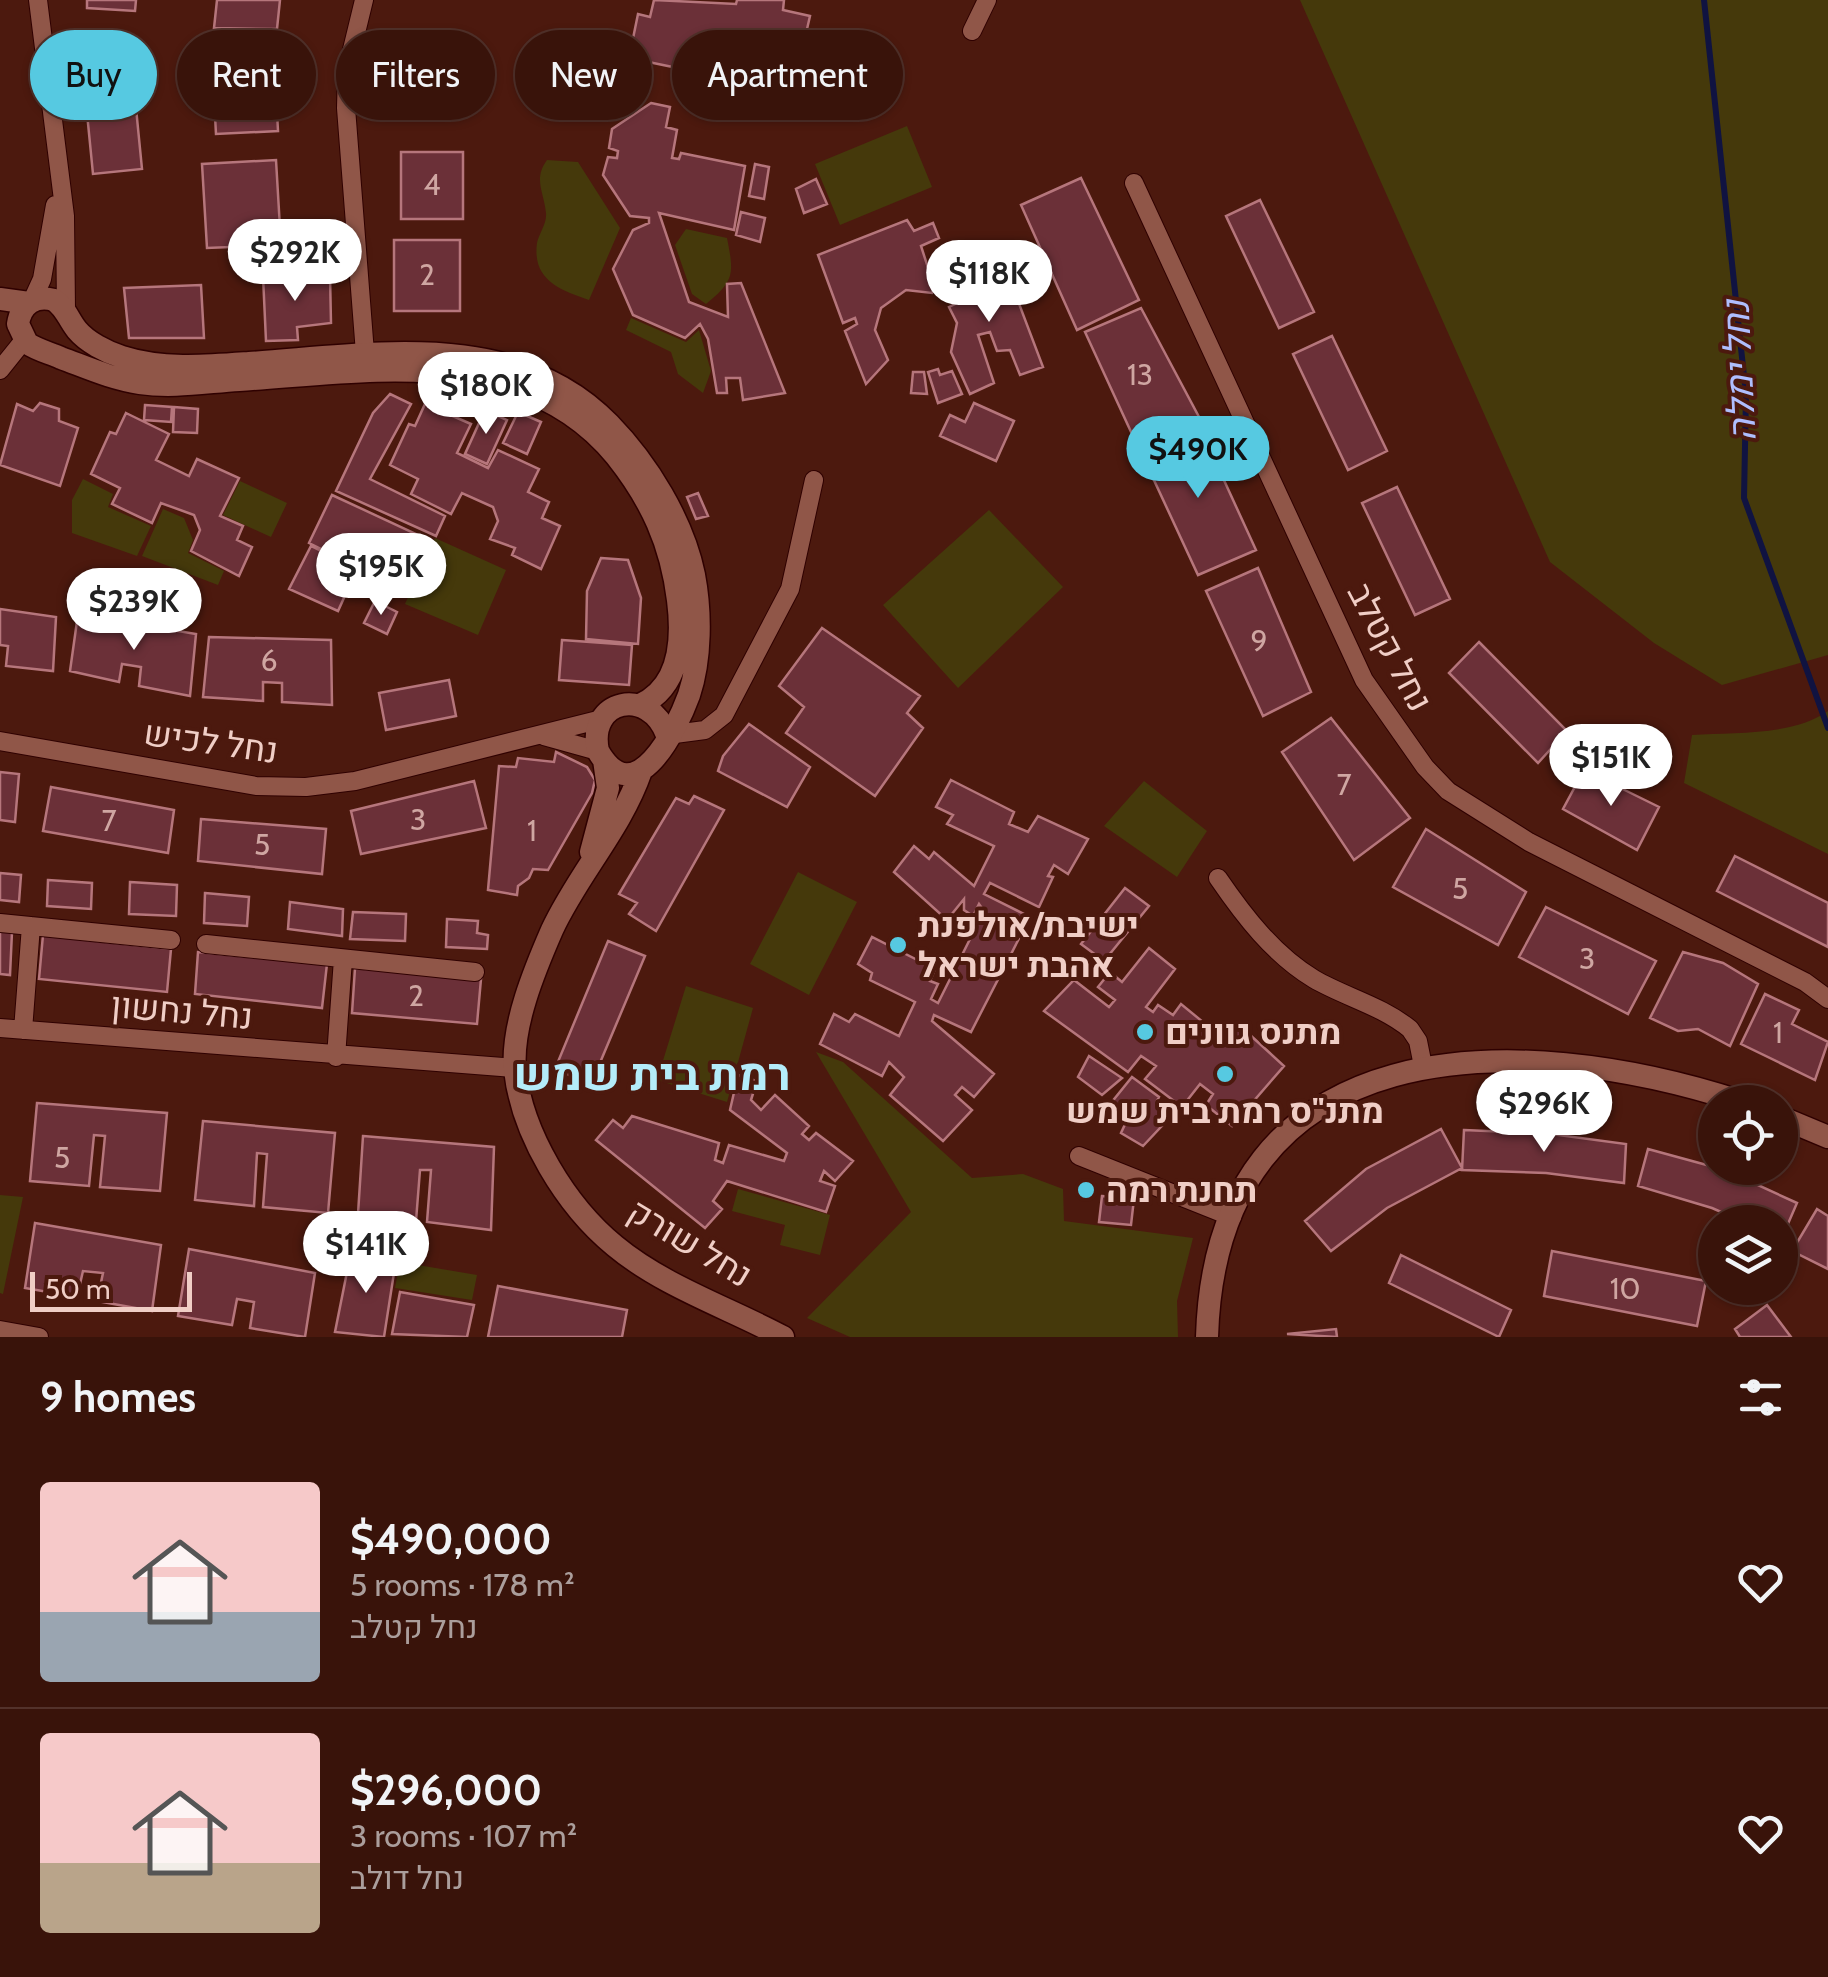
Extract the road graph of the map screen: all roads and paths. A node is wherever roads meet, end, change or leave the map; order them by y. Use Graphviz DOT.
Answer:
graph roads {
  1 [pos="38,0"];
  2 [pos="364,0"];
  3 [pos="987,0"];
  4 [pos="972,31"];
  5 [pos="57,169"];
  6 [pos="1134,183"];
  7 [pos="0,298"];
  8 [pos="30,302"];
  9 [pos="67,313"];
  10 [pos="0,326"];
  11 [pos="29,342"];
  12 [pos="366,363"];
  13 [pos="0,370"];
  14 [pos="814,480"];
  15 [pos="640,705"];
  16 [pos="602,719"];
  17 [pos="528,734"];
  18 [pos="667,736"];
  19 [pos="0,741"];
  20 [pos="601,756"];
  21 [pos="642,771"];
  22 [pos="588,865"];
  23 [pos="1218,878"];
  24 [pos="0,923"];
  25 [pos="31,926"];
  26 [pos="171,940"];
  27 [pos="206,944"];
  28 [pos="343,959"];
  29 [pos="475,972"];
  30 [pos="1828,1000"];
  31 [pos="0,1028"];
  32 [pos="23,1030"];
  33 [pos="336,1057"];
  34 [pos="1422,1066"];
  35 [pos="515,1068"];
  36 [pos="1698,1091"];
  37 [pos="1798,1124"];
  38 [pos="1828,1137"];
  39 [pos="1080,1156"];
  40 [pos="1232,1216"];
  41 [pos="0,1330"];
  42 [pos="39,1337"];
  43 [pos="784,1337"];
  44 [pos="1207,1337"];
  1 -- 5 [label="street"];
  2 -- 12 [label="street"];
  3 -- 4 [label="street"];
  5 -- 8 [label="street"];
  5 -- 9 [label="street"];
  6 -- 30 [label="street, נחל קטלב"];
  7 -- 8 [label="street"];
  8 -- 9 [label="street"];
  8 -- 11 [label="street"];
  9 -- 11 [label="street"];
  9 -- 12 [label="street"];
  10 -- 11 [label="street"];
  11 -- 12 [label="street"];
  11 -- 13 [label="street"];
  12 -- 15 [label="street"];
  12 -- 18 [label="street"];
  14 -- 18 [label="street"];
  15 -- 16 [label="street"];
  15 -- 18 [label="street"];
  16 -- 17 [label="street, נחל לכיש"];
  16 -- 20 [label="street"];
  17 -- 19 [label="street, נחל לכיש"];
  17 -- 20 [label="street, נחל לכיש"];
  18 -- 21 [label="street"];
  20 -- 21 [label="street"];
  20 -- 22 [label="street"];
  21 -- 22 [label="street"];
  22 -- 35 [label="street"];
  23 -- 34 [label="street"];
  24 -- 25 [label="street, נחל נחשון"];
  25 -- 26 [label="street, נחל נחשון"];
  25 -- 32 [label="street"];
  27 -- 28 [label="street, נחל נחשון"];
  28 -- 29 [label="street, נחל נחשון"];
  28 -- 33 [label="street"];
  31 -- 32 [label="street, נחל נחשון"];
  32 -- 33 [label="street, נחל נחשון"];
  33 -- 35 [label="street, נחל נחשון"];
  34 -- 36 [label="street"];
  34 -- 40 [label="street"];
  35 -- 43 [label="street, נחל שורק"];
  37 -- 38 [label="street"];
  39 -- 40 [label="street"];
  40 -- 44 [label="street"];
  41 -- 42 [label="street"];
}
